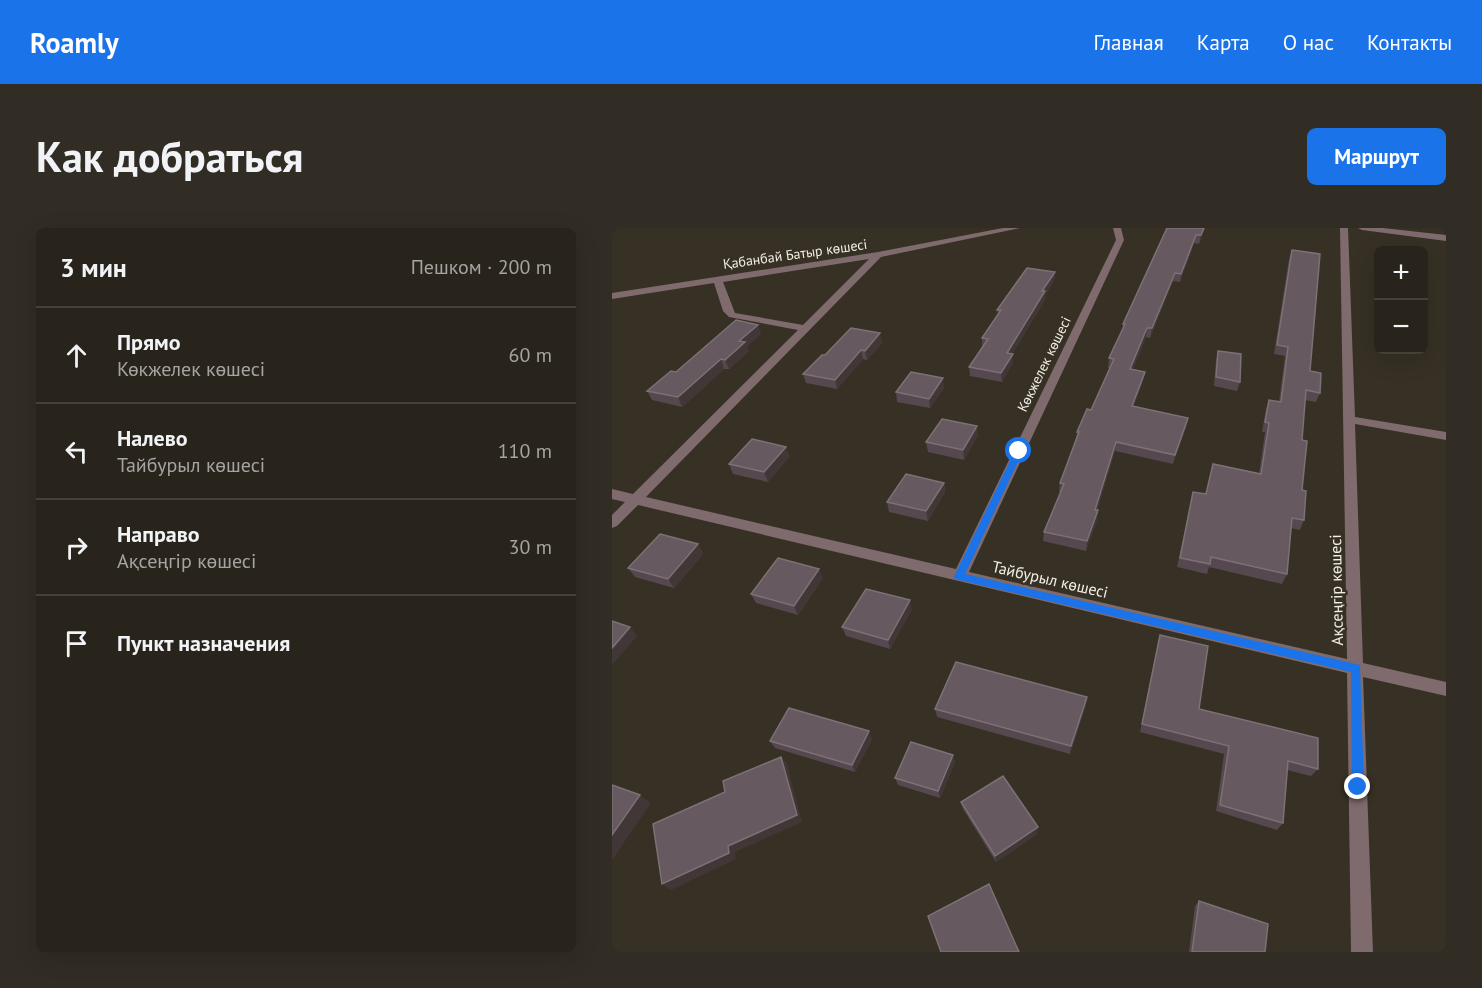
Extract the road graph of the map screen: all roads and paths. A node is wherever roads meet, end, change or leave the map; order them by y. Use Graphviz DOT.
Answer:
graph roads {
  1 [pos="1016,228"];
  2 [pos="1117,228"];
  3 [pos="1344,228"];
  4 [pos="1362,228"];
  5 [pos="1446,238"];
  6 [pos="878,255"];
  7 [pos="717,279"];
  8 [pos="612,296"];
  9 [pos="805,328"];
  10 [pos="1350,420"];
  11 [pos="1446,436"];
  12 [pos="612,494"];
  13 [pos="635,500"];
  14 [pos="612,523"];
  15 [pos="959,577"];
  16 [pos="1356,668"];
  17 [pos="1446,689"];
  18 [pos="1362,952"];
  1 -- 6 [label="street, Қабанбай Батыр көшесі"];
  2 -- 15 [label="street, Көкжелек көшесі"];
  3 -- 10 [label="street, Ақсеңгір көшесі"];
  4 -- 5 [label="street"];
  6 -- 7 [label="street, Қабанбай Батыр көшесі"];
  6 -- 9 [label="street"];
  7 -- 8 [label="street, Қабанбай Батыр көшесі"];
  7 -- 9 [label="street"];
  9 -- 13 [label="street"];
  10 -- 11 [label="street"];
  10 -- 16 [label="street, Ақсеңгір көшесі"];
  12 -- 13 [label="street, Тайбурыл көшесі"];
  13 -- 14 [label="street"];
  13 -- 15 [label="street, Тайбурыл көшесі"];
  15 -- 16 [label="street, Тайбурыл көшесі"];
  16 -- 17 [label="street, Тайбурыл көшесі"];
  16 -- 18 [label="street, Ақсеңгір көшесі"];
}
